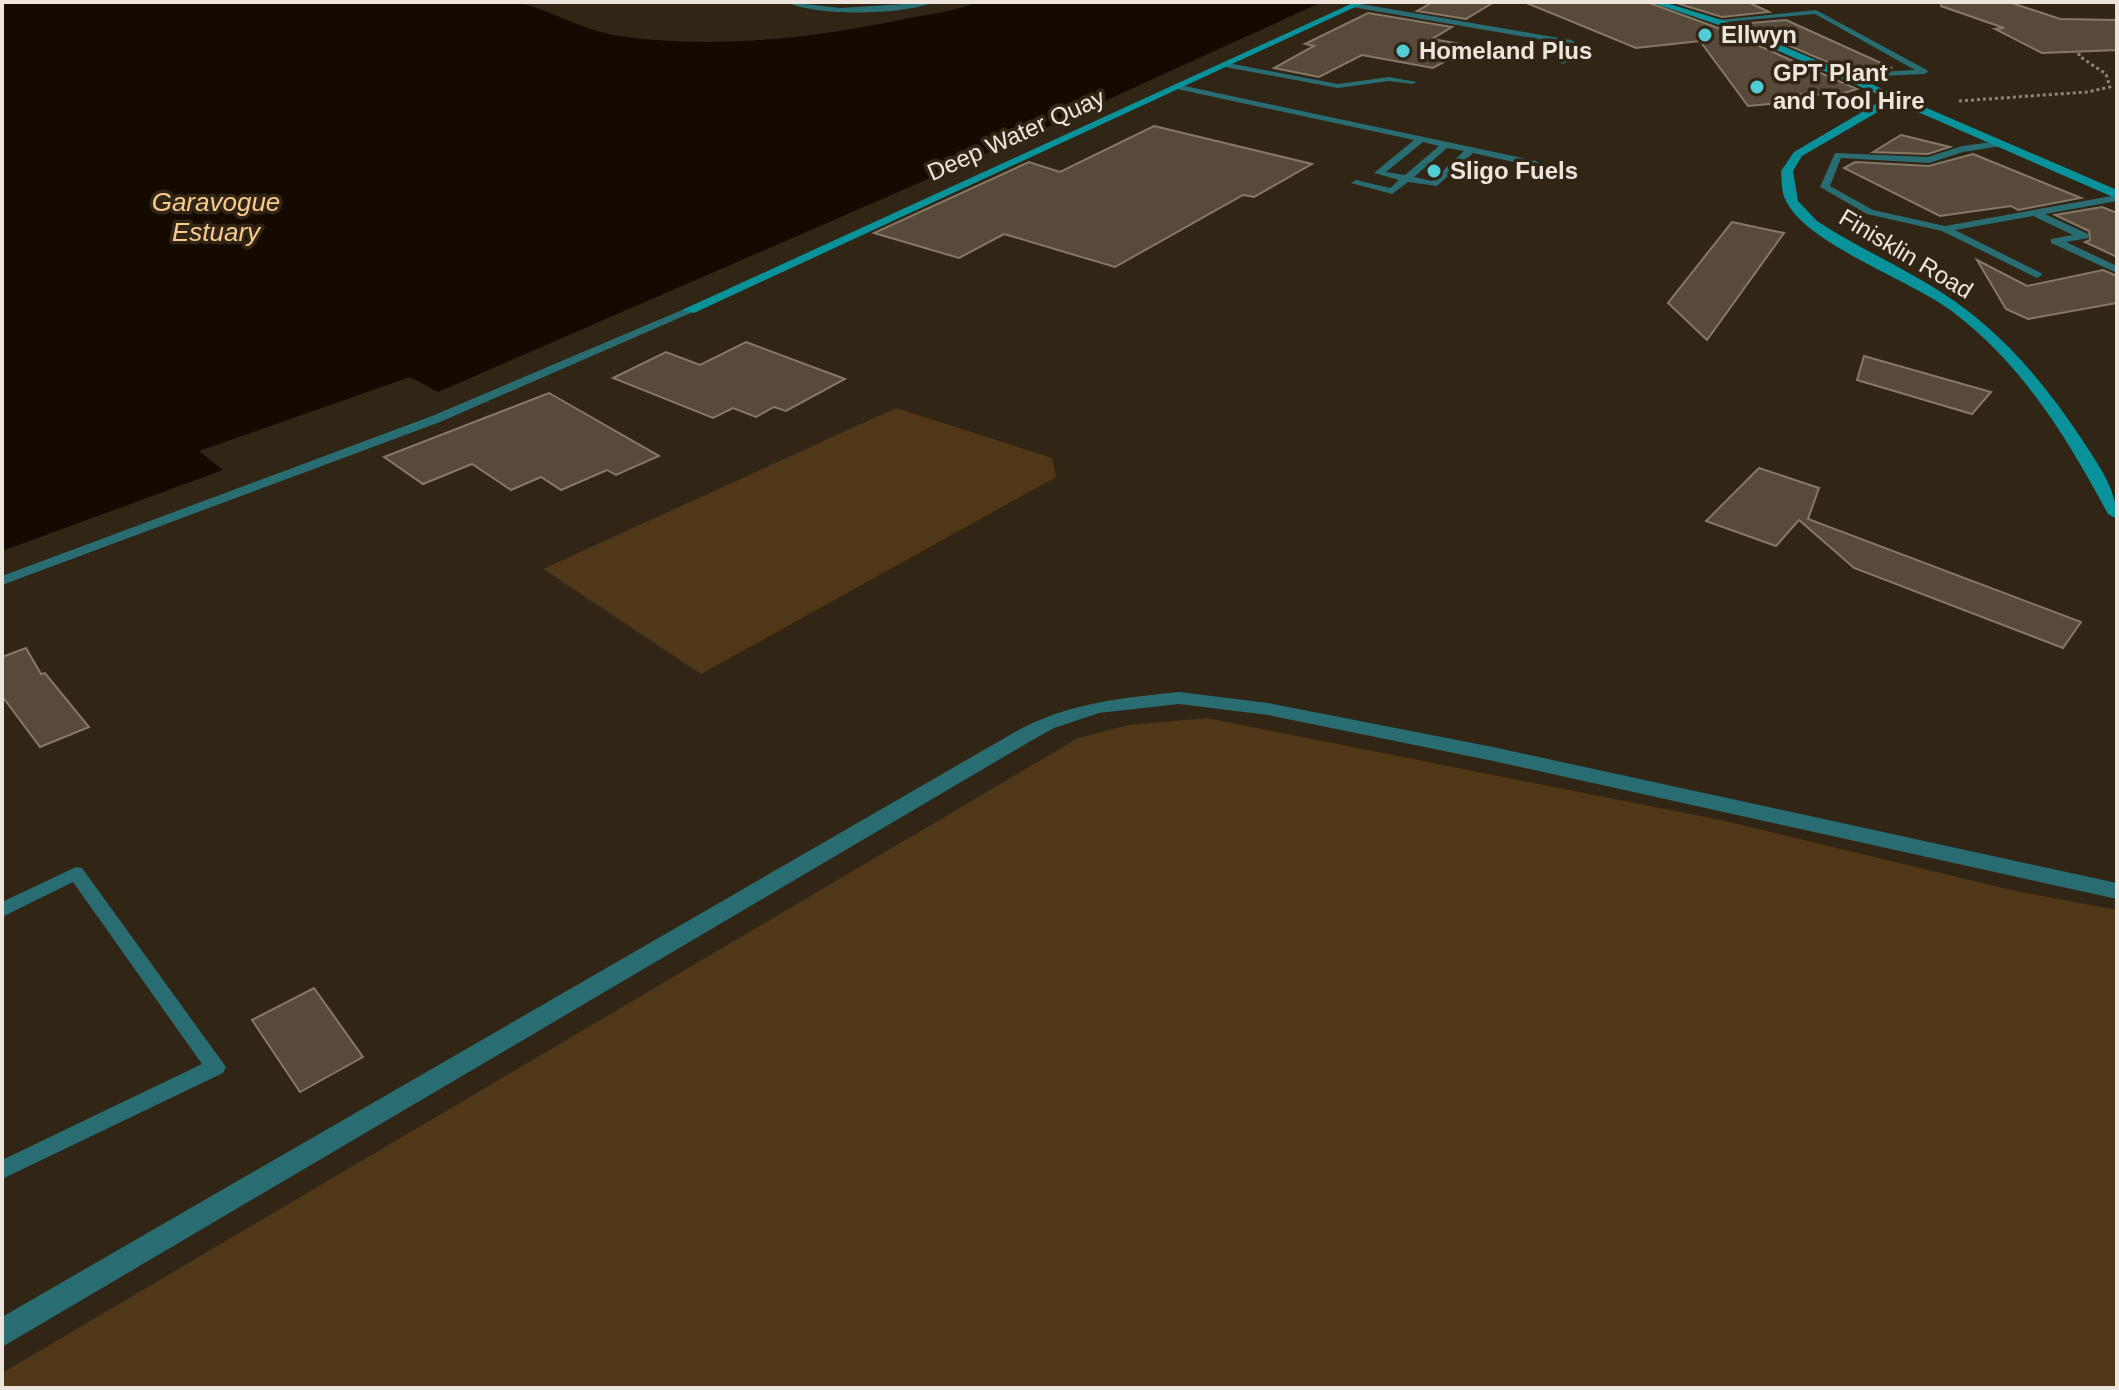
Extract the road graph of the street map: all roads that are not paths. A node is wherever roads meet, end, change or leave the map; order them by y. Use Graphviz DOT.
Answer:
graph roads {
  1 [pos="791,2"];
  2 [pos="930,2"];
  3 [pos="1654,2"];
  4 [pos="1358,4"];
  5 [pos="1714,21"];
  6 [pos="1563,62"];
  7 [pos="1228,65"];
  8 [pos="1842,76"];
  9 [pos="1413,82"];
  10 [pos="1180,87"];
  11 [pos="1892,99"];
  12 [pos="1421,139"];
  13 [pos="1999,144"];
  14 [pos="1445,145"];
  15 [pos="1471,150"];
  16 [pos="1536,164"];
  17 [pos="1406,178"];
  18 [pos="1356,183"];
  19 [pos="2117,196"];
  20 [pos="2035,213"];
  21 [pos="1945,229"];
  22 [pos="2117,270"];
  23 [pos="2037,275"];
  24 [pos="689,310"];
  25 [pos="2117,514"];
  26 [pos="2,581"];
  27 [pos="2117,891"];
  28 [pos="2,910"];
  29 [pos="2,1170"];
  30 [pos="2,1333"];
  1 -- 2 [label="lane"];
  3 -- 5 [label="street"];
  4 -- 6 [label="lane"];
  4 -- 7 [label="street, Deep Water Quay"];
  5 -- 8 [label="street"];
  5 -- 8 [label="lane"];
  7 -- 9 [label="lane"];
  7 -- 10 [label="street, Deep Water Quay"];
  8 -- 11 [label="street"];
  10 -- 12 [label="lane"];
  10 -- 24 [label="street, Deep Water Quay"];
  11 -- 13 [label="street"];
  11 -- 25 [label="street, Finisklin Road"];
  12 -- 14 [label="lane"];
  12 -- 17 [label="lane"];
  13 -- 19 [label="street"];
  13 -- 21 [label="lane"];
  14 -- 15 [label="lane"];
  14 -- 17 [label="lane"];
  15 -- 16 [label="lane"];
  15 -- 17 [label="lane"];
  17 -- 18 [label="lane"];
  19 -- 20 [label="lane"];
  20 -- 21 [label="lane"];
  20 -- 22 [label="lane"];
  21 -- 23 [label="lane"];
  24 -- 26 [label="lane"];
  27 -- 30 [label="street"];
  28 -- 29 [label="lane"];
}
